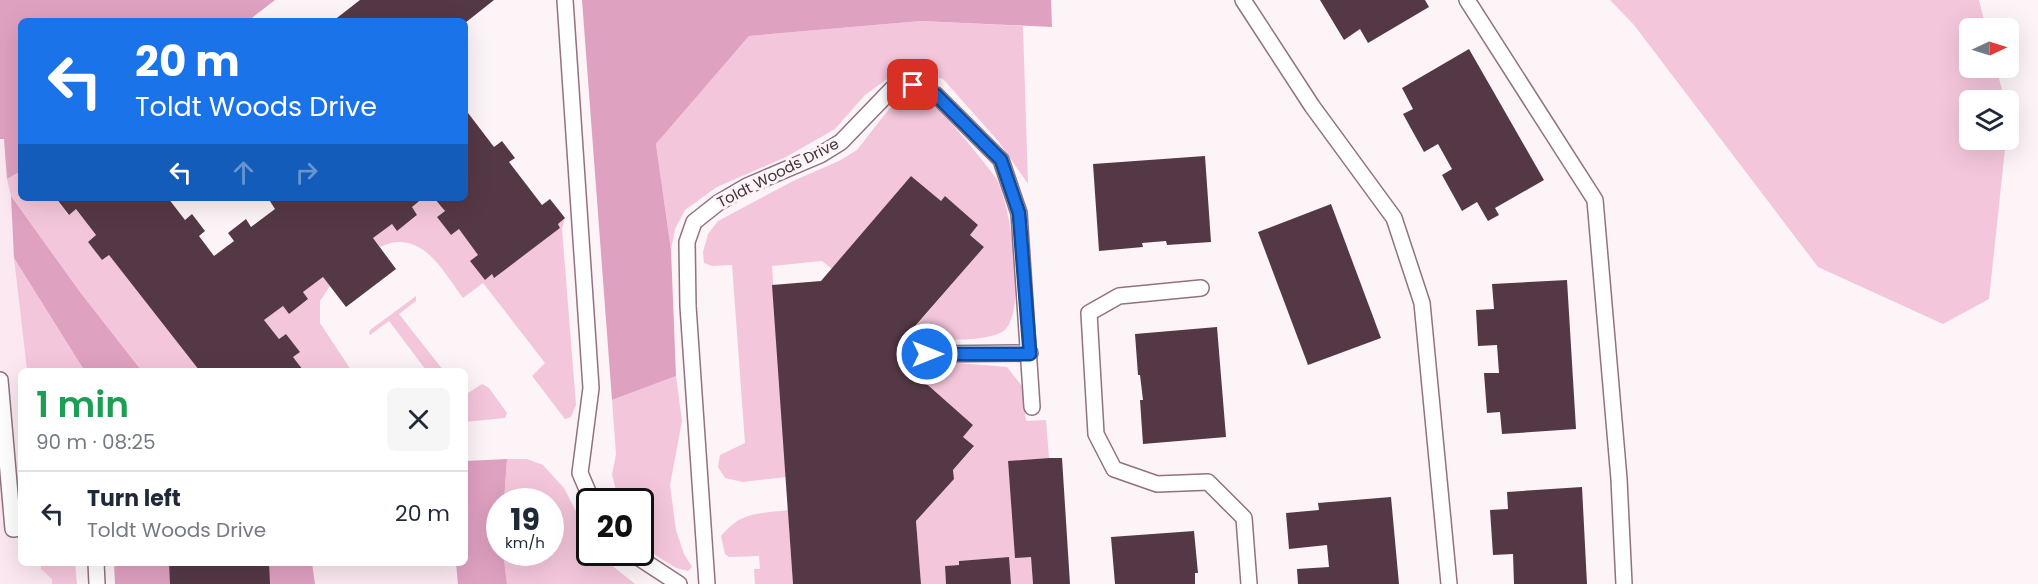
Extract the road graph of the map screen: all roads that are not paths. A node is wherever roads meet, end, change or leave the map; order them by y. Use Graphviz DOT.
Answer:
graph roads {
  1 [pos="565,0"];
  2 [pos="1244,0"];
  3 [pos="1467,0"];
  4 [pos="1201,288"];
  5 [pos="927,354"];
  6 [pos="1030,354"];
  7 [pos="0,380"];
  8 [pos="1032,407"];
  9 [pos="587,488"];
  10 [pos="18,528"];
  11 [pos="96,566"];
  12 [pos="652,566"];
  13 [pos="97,584"];
  14 [pos="680,584"];
  15 [pos="707,584"];
  16 [pos="1249,584"];
  17 [pos="1449,584"];
  18 [pos="1624,584"];
  1 -- 9 [label="lane"];
  2 -- 17 [label="lane"];
  3 -- 18 [label="lane"];
  4 -- 16 [label="lane"];
  5 -- 6 [label="lane"];
  6 -- 8 [label="lane, Toldt Woods Drive"];
  6 -- 15 [label="lane, Toldt Woods Drive"];
  7 -- 10 [label="lane"];
  11 -- 13 [label="lane"];
  12 -- 14 [label="lane"];
}
